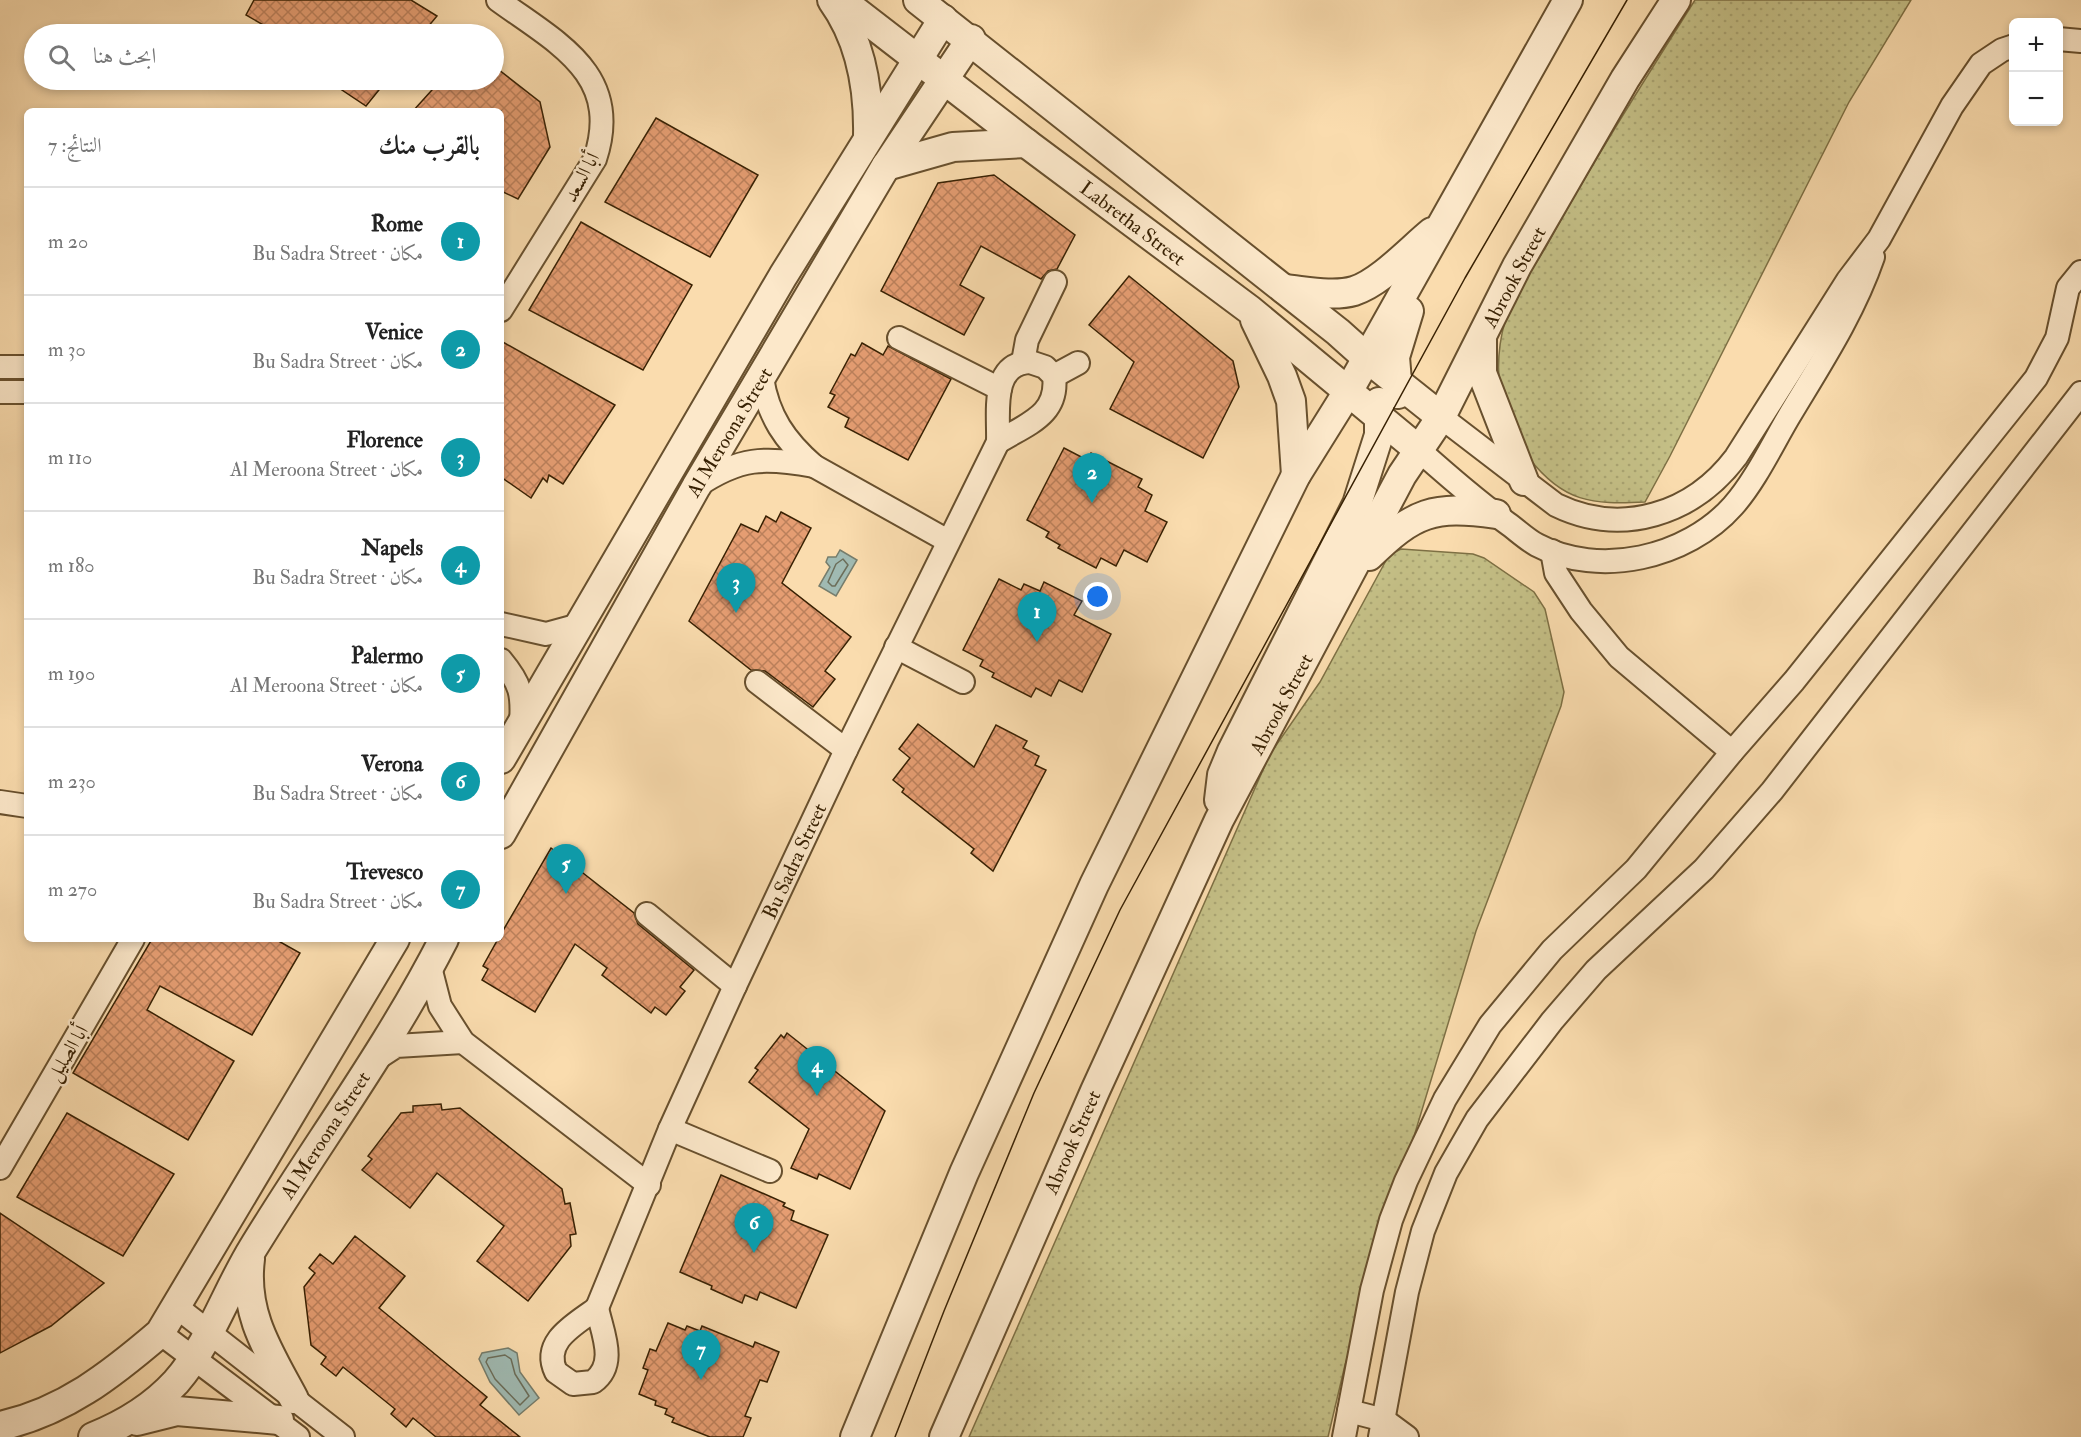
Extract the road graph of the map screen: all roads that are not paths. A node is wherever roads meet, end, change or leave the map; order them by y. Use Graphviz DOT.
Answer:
graph roads {
  1 [pos="498,0"];
  2 [pos="832,0"];
  3 [pos="841,0"];
  4 [pos="918,0"];
  5 [pos="1568,0"];
  6 [pos="1676,0"];
  7 [pos="943,19"];
  8 [pos="971,39"];
  9 [pos="2063,39"];
  10 [pos="2081,41"];
  11 [pos="2009,47"];
  12 [pos="918,59"];
  13 [pos="945,80"];
  14 [pos="1498,125"];
  15 [pos="868,136"];
  16 [pos="1026,143"];
  17 [pos="886,166"];
  18 [pos="1446,220"];
  19 [pos="1879,239"];
  20 [pos="2081,272"];
  21 [pos="1055,282"];
  22 [pos="1284,289"];
  23 [pos="504,305"];
  24 [pos="1250,310"];
  25 [pos="899,338"];
  26 [pos="1482,338"];
  27 [pos="1367,358"];
  28 [pos="1023,362"];
  29 [pos="1078,363"];
  30 [pos="0,367"];
  31 [pos="24,367"];
  32 [pos="1054,376"];
  33 [pos="762,378"];
  34 [pos="1396,381"];
  35 [pos="1000,389"];
  36 [pos="1349,390"];
  37 [pos="0,392"];
  38 [pos="24,392"];
  39 [pos="2081,393"];
  40 [pos="1380,416"];
  41 [pos="1441,417"];
  42 [pos="998,442"];
  43 [pos="1420,450"];
  44 [pos="814,466"];
  45 [pos="1296,475"];
  46 [pos="1524,480"];
  47 [pos="696,487"];
  48 [pos="1496,514"];
  49 [pos="948,541"];
  50 [pos="1552,551"];
  51 [pos="1352,572"];
  52 [pos="504,625"];
  53 [pos="579,625"];
  54 [pos="896,646"];
  55 [pos="504,664"];
  56 [pos="757,682"];
  57 [pos="963,682"];
  58 [pos="520,726"];
  59 [pos="846,750"];
  60 [pos="1732,752"];
  61 [pos="504,754"];
  62 [pos="0,801"];
  63 [pos="24,805"];
  64 [pos="1219,820"];
  65 [pos="504,829"];
  66 [pos="647,914"];
  67 [pos="132,942"];
  68 [pos="393,942"];
  69 [pos="442,942"];
  70 [pos="430,967"];
  71 [pos="735,986"];
  72 [pos="463,1042"];
  73 [pos="372,1062"];
  74 [pos="670,1130"];
  75 [pos="0,1168"];
  76 [pos="770,1171"];
  77 [pos="649,1185"];
  78 [pos="251,1251"];
  79 [pos="178,1308"];
  80 [pos="597,1308"];
  81 [pos="160,1333"];
  82 [pos="208,1333"];
  83 [pos="194,1357"];
  84 [pos="1349,1411"];
  85 [pos="290,1419"];
  86 [pos="0,1426"];
  87 [pos="1382,1428"];
  88 [pos="104,1433"];
  89 [pos="343,1437"];
  90 [pos="855,1437"];
  91 [pos="944,1437"];
  92 [pos="1344,1437"];
  93 [pos="1407,1437"];
  1 -- 23 [label="street, أبا السعد"];
  2 -- 15 [label="street"];
  3 -- 12 [label="street, Labretha Street"];
  4 -- 7 [label="street, Labretha Street"];
  5 -- 14 [label="street"];
  6 -- 26 [label="street, Abrook Street"];
  7 -- 8 [label="street, Labretha Street"];
  7 -- 12 [label="street, Al Meroona Street"];
  8 -- 13 [label="street, Al Meroona Street"];
  8 -- 22 [label="street, Labretha Street"];
  9 -- 10 [label="street"];
  11 -- 19 [label="street"];
  12 -- 13 [label="street, Labretha Street"];
  12 -- 15 [label="street, Al Meroona Street"];
  13 -- 16 [label="street, Labretha Street"];
  13 -- 17 [label="street, Al Meroona Street"];
  14 -- 18 [label="street"];
  14 -- 34 [label="street"];
  15 -- 53 [label="street, Al Meroona Street"];
  16 -- 17 [label="street"];
  16 -- 24 [label="street, Labretha Street"];
  17 -- 33 [label="street, Al Meroona Street"];
  18 -- 22 [label="street"];
  18 -- 27 [label="street"];
  19 -- 46 [label="street"];
  19 -- 50 [label="street"];
  20 -- 60 [label="street"];
  21 -- 28 [label="street"];
  22 -- 27 [label="street, Labretha Street"];
  24 -- 36 [label="street, Labretha Street"];
  24 -- 45 [label="street"];
  25 -- 35 [label="street"];
  26 -- 41 [label="street, Abrook Street"];
  26 -- 46 [label="street"];
  27 -- 34 [label="street, Labretha Street"];
  27 -- 36 [label="street"];
  27 -- 40 [label="street"];
  28 -- 32 [label="street"];
  28 -- 35 [label="street"];
  29 -- 32 [label="street"];
  30 -- 31 [label="street"];
  32 -- 42 [label="street, Bu Sadra Street"];
  33 -- 44 [label="street"];
  33 -- 47 [label="street, Al Meroona Street"];
  34 -- 41 [label="street, Labretha Street"];
  34 -- 43 [label="street"];
  35 -- 42 [label="street, Bu Sadra Street"];
  36 -- 40 [label="street, Labretha Street"];
  36 -- 45 [label="street"];
  37 -- 38 [label="street"];
  39 -- 87 [label="street"];
  40 -- 43 [label="street, Labretha Street"];
  40 -- 64 [label="street"];
  41 -- 43 [label="street, Abrook Street"];
  41 -- 46 [label="street"];
  42 -- 49 [label="street, Bu Sadra Street"];
  43 -- 48 [label="street"];
  43 -- 51 [label="street, Abrook Street"];
  44 -- 47 [label="street"];
  44 -- 49 [label="street"];
  45 -- 90 [label="street"];
  47 -- 65 [label="street, Al Meroona Street"];
  48 -- 50 [label="street"];
  48 -- 51 [label="street"];
  49 -- 54 [label="street, Bu Sadra Street"];
  50 -- 60 [label="street"];
  51 -- 64 [label="street, Abrook Street"];
  52 -- 53 [label="street"];
  53 -- 58 [label="street, Al Meroona Street"];
  54 -- 57 [label="street"];
  54 -- 59 [label="street, Bu Sadra Street"];
  55 -- 58 [label="street"];
  56 -- 59 [label="street"];
  58 -- 61 [label="street, Al Meroona Street"];
  59 -- 71 [label="street, Bu Sadra Street"];
  60 -- 84 [label="street"];
  62 -- 63 [label="street"];
  64 -- 91 [label="street, Abrook Street"];
  66 -- 71 [label="street"];
  67 -- 75 [label="street, أبا الصليل"];
  68 -- 79 [label="street, Al Meroona Street"];
  69 -- 70 [label="street, Al Meroona Street"];
  70 -- 72 [label="street"];
  70 -- 73 [label="street, Al Meroona Street"];
  71 -- 74 [label="street, Bu Sadra Street"];
  72 -- 73 [label="street"];
  72 -- 77 [label="street"];
  73 -- 78 [label="street, Al Meroona Street"];
  74 -- 76 [label="street"];
  74 -- 77 [label="street, Bu Sadra Street"];
  77 -- 80 [label="street, Bu Sadra Street"];
  78 -- 82 [label="street, Al Meroona Street"];
  78 -- 85 [label="street"];
  79 -- 81 [label="street, Al Meroona Street"];
  79 -- 82 [label="street"];
  81 -- 83 [label="street"];
  81 -- 86 [label="street, Al Meroona Street"];
  82 -- 83 [label="street, Al Meroona Street"];
  82 -- 85 [label="street"];
  83 -- 85 [label="street"];
  83 -- 88 [label="street, Al Meroona Street"];
  84 -- 87 [label="street"];
  84 -- 92 [label="street"];
  85 -- 88 [label="street"];
  85 -- 89 [label="street"];
  87 -- 93 [label="street"];
}
